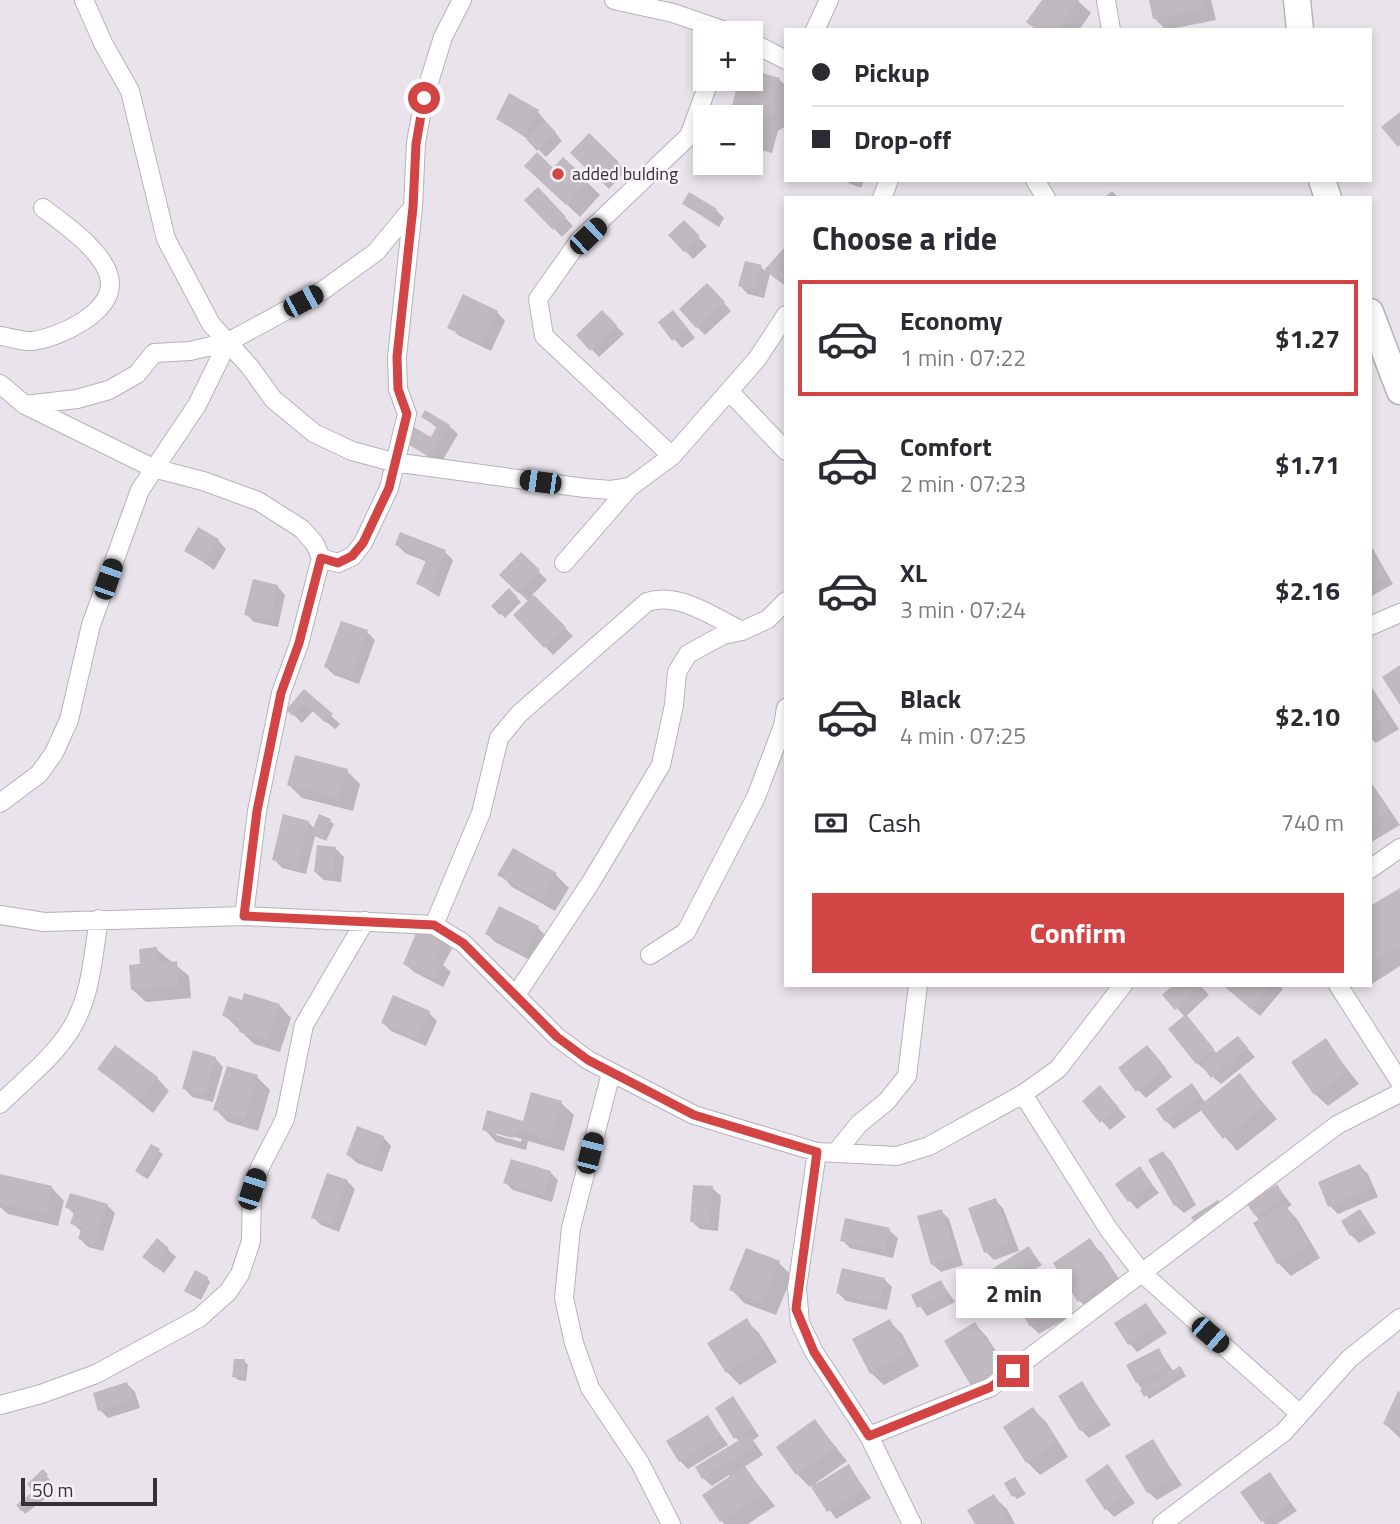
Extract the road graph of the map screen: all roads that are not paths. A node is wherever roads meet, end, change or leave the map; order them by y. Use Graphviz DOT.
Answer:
graph roads {
  1 [pos="84,0"];
  2 [pos="462,0"];
  3 [pos="614,0"];
  4 [pos="829,0"];
  5 [pos="1106,0"];
  6 [pos="1297,0"];
  7 [pos="695,21"];
  8 [pos="817,28"];
  9 [pos="1111,28"];
  10 [pos="1300,28"];
  11 [pos="763,48"];
  12 [pos="784,59"];
  13 [pos="706,91"];
  14 [pos="413,207"];
  15 [pos="43,208"];
  16 [pos="1372,317"];
  17 [pos="784,318"];
  18 [pos="0,336"];
  19 [pos="228,342"];
  20 [pos="2,389"];
  21 [pos="729,391"];
  22 [pos="1400,391"];
  23 [pos="25,405"];
  24 [pos="784,449"];
  25 [pos="673,456"];
  26 [pos="393,462"];
  27 [pos="153,468"];
  28 [pos="630,487"];
  29 [pos="321,558"];
  30 [pos="565,564"];
  31 [pos="784,603"];
  32 [pos="1400,613"];
  33 [pos="1372,625"];
  34 [pos="742,631"];
  35 [pos="784,720"];
  36 [pos="0,803"];
  37 [pos="1400,848"];
  38 [pos="1372,868"];
  39 [pos="0,915"];
  40 [pos="244,916"];
  41 [pos="99,919"];
  42 [pos="365,921"];
  43 [pos="434,925"];
  44 [pos="650,955"];
  45 [pos="918,987"];
  46 [pos="1121,987"];
  47 [pos="1339,987"];
  48 [pos="516,996"];
  49 [pos="611,1073"];
  50 [pos="1400,1082"];
  51 [pos="1400,1093"];
  52 [pos="1023,1094"];
  53 [pos="0,1104"];
  54 [pos="817,1152"];
  55 [pos="837,1152"];
  56 [pos="1143,1274"];
  57 [pos="1400,1318"];
  58 [pos="0,1405"];
  59 [pos="1299,1413"];
  60 [pos="869,1436"];
  61 [pos="671,1524"];
  62 [pos="912,1524"];
  63 [pos="1162,1524"];
  1 -- 19 [label="street"];
  2 -- 14 [label="street"];
  3 -- 7 [label="street"];
  4 -- 8 [label="street"];
  5 -- 9 [label="street"];
  6 -- 10 [label="street"];
  11 -- 12 [label="street"];
  13 -- 25 [label="street"];
  14 -- 19 [label="street"];
  14 -- 26 [label="street"];
  15 -- 18 [label="street"];
  16 -- 22 [label="street"];
  17 -- 21 [label="street"];
  19 -- 23 [label="street"];
  19 -- 26 [label="street"];
  19 -- 27 [label="street"];
  20 -- 23 [label="street"];
  21 -- 24 [label="street"];
  21 -- 25 [label="street"];
  23 -- 27 [label="street"];
  25 -- 28 [label="street"];
  26 -- 28 [label="street"];
  26 -- 29 [label="street"];
  27 -- 29 [label="street"];
  27 -- 36 [label="street"];
  28 -- 30 [label="street"];
  29 -- 40 [label="street"];
  31 -- 34 [label="street"];
  32 -- 33 [label="street"];
  34 -- 43 [label="street"];
  34 -- 48 [label="street"];
  35 -- 44 [label="street"];
  37 -- 38 [label="street"];
  39 -- 41 [label="street"];
  40 -- 41 [label="street"];
  40 -- 42 [label="street"];
  41 -- 53 [label="street"];
  42 -- 43 [label="street"];
  42 -- 58 [label="street"];
  43 -- 48 [label="street"];
  45 -- 55 [label="street"];
  46 -- 52 [label="street"];
  47 -- 50 [label="street"];
  48 -- 49 [label="street"];
  49 -- 54 [label="street"];
  49 -- 61 [label="street"];
  51 -- 56 [label="street"];
  52 -- 55 [label="street"];
  52 -- 56 [label="street"];
  54 -- 55 [label="street"];
  54 -- 60 [label="street"];
  56 -- 59 [label="street"];
  56 -- 60 [label="street"];
  57 -- 59 [label="street"];
  59 -- 63 [label="street"];
  60 -- 62 [label="street"];
}
